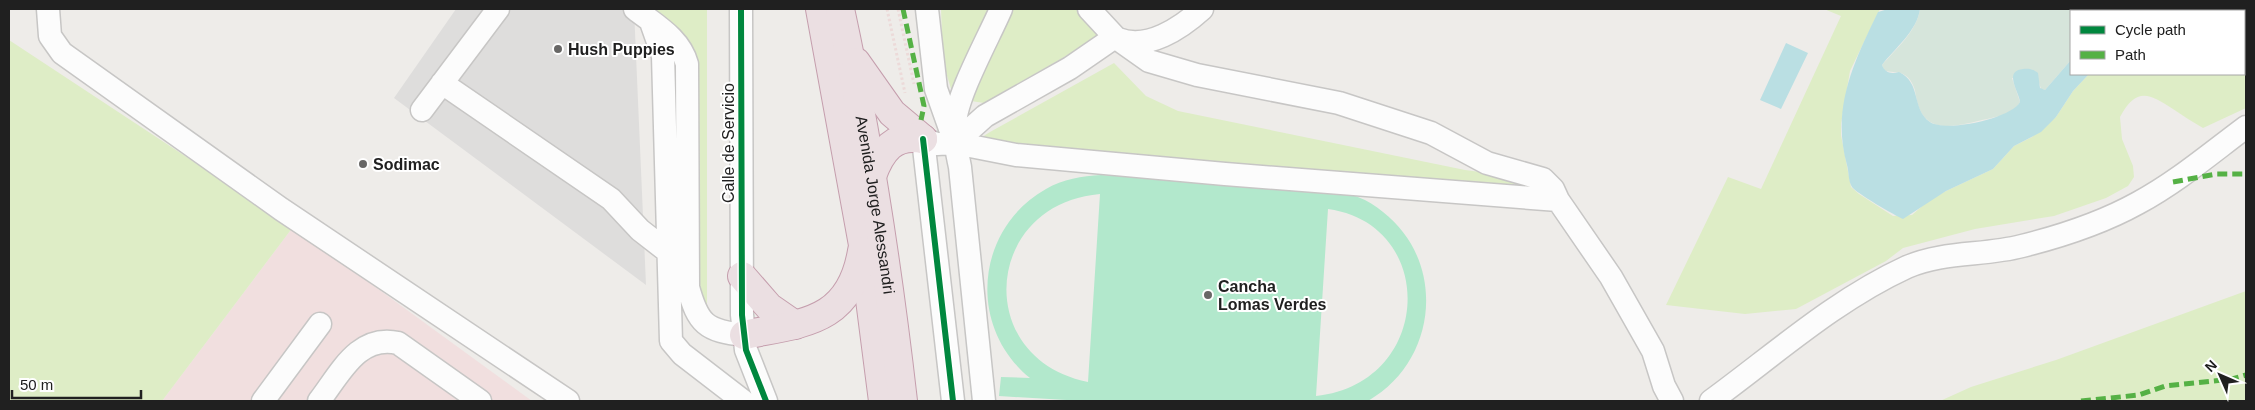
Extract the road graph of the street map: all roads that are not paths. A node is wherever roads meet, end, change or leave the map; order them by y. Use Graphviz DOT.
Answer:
graph roads {
  1 [pos="48,9"];
  2 [pos="498,9"];
  3 [pos="740,9"];
  4 [pos="820,9"];
  5 [pos="840,9"];
  6 [pos="928,9"];
  7 [pos="1001,9"];
  8 [pos="1089,9"];
  9 [pos="1202,9"];
  10 [pos="643,15"];
  11 [pos="1115,37"];
  12 [pos="849,50"];
  13 [pos="442,83"];
  14 [pos="422,110"];
  15 [pos="2246,127"];
  16 [pos="923,139"];
  17 [pos="955,143"];
  18 [pos="872,176"];
  19 [pos="1558,200"];
  20 [pos="863,245"];
  21 [pos="667,251"];
  22 [pos="742,276"];
  23 [pos="320,324"];
  24 [pos="795,325"];
  25 [pos="744,335"];
  26 [pos="263,401"];
  27 [pos="319,401"];
  28 [pos="480,401"];
  29 [pos="568,401"];
  30 [pos="743,401"];
  31 [pos="766,401"];
  32 [pos="883,401"];
  33 [pos="903,401"];
  34 [pos="952,401"];
  35 [pos="984,401"];
  36 [pos="1672,401"];
  37 [pos="1711,401"];
  1 -- 29 [label="street"];
  2 -- 13 [label="street"];
  3 -- 22 [label="street, Calle de Servicio"];
  4 -- 20 [label="highway, Avenida Jorge Alessandri"];
  5 -- 12 [label="highway, Avenida Jorge Alessandri"];
  6 -- 17 [label="street"];
  7 -- 17 [label="street"];
  8 -- 11 [label="street"];
  9 -- 11 [label="street"];
  10 -- 21 [label="street"];
  10 -- 25 [label="street"];
  11 -- 17 [label="street"];
  11 -- 19 [label="street"];
  12 -- 16 [label="highway"];
  12 -- 18 [label="highway, Avenida Jorge Alessandri"];
  13 -- 14 [label="street"];
  13 -- 21 [label="street"];
  15 -- 37 [label="street"];
  16 -- 17 [label="street"];
  16 -- 18 [label="highway"];
  16 -- 34 [label="street"];
  17 -- 19 [label="street"];
  17 -- 35 [label="street"];
  18 -- 33 [label="highway, Avenida Jorge Alessandri"];
  19 -- 36 [label="street"];
  20 -- 24 [label="highway"];
  20 -- 32 [label="highway, Avenida Jorge Alessandri"];
  21 -- 30 [label="street"];
  22 -- 24 [label="highway"];
  22 -- 25 [label="street, Calle de Servicio"];
  23 -- 26 [label="street"];
  24 -- 25 [label="highway"];
  25 -- 31 [label="street, Calle de Servicio"];
  27 -- 28 [label="street"];
}
